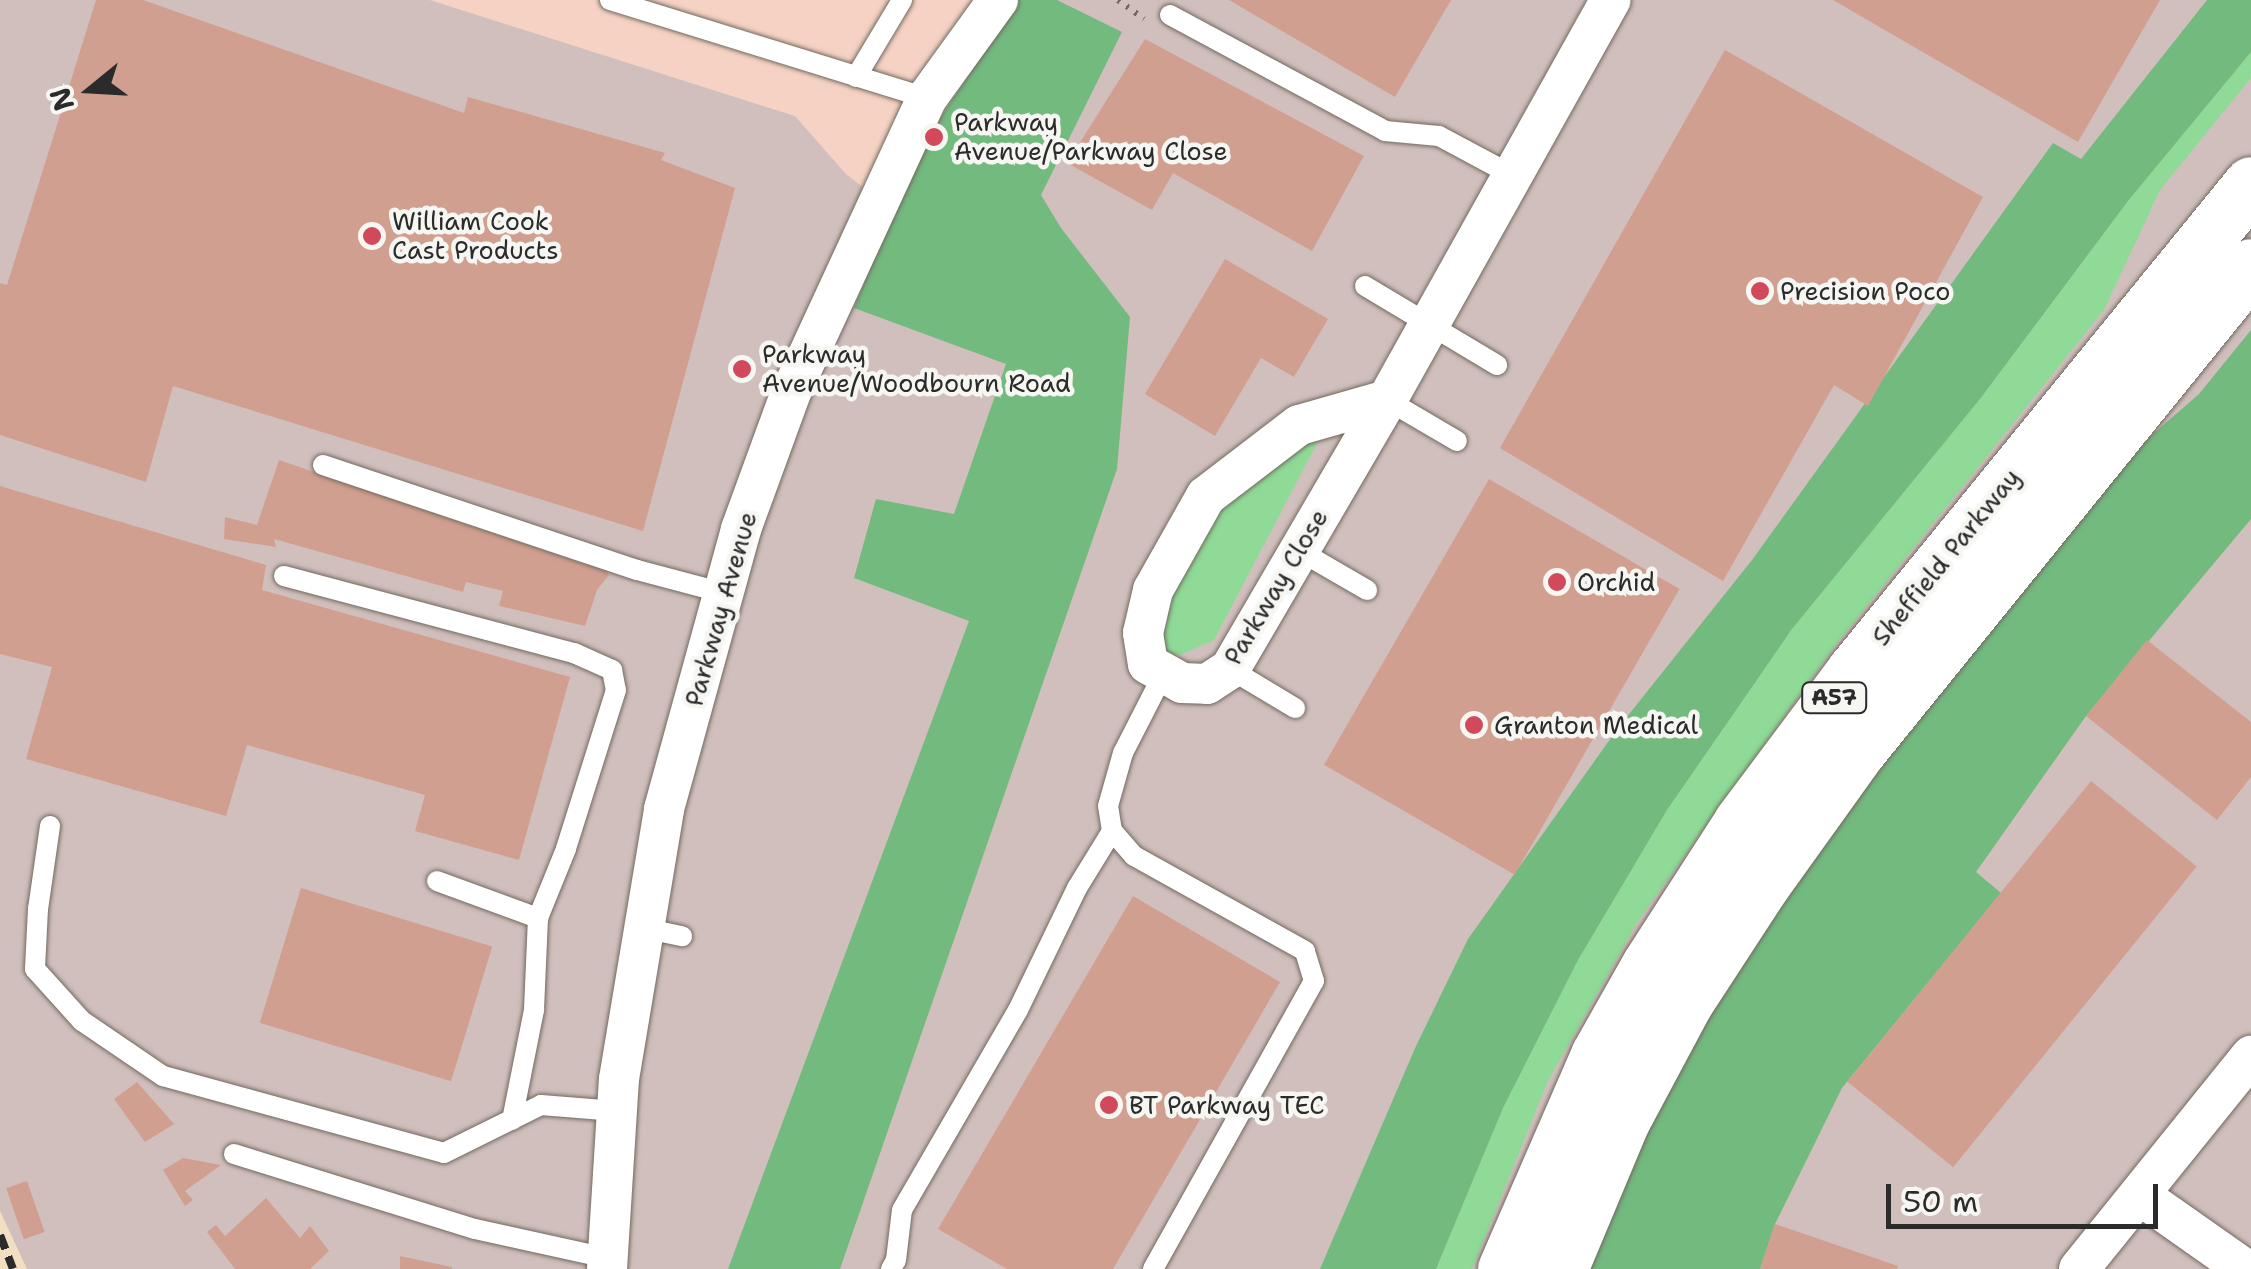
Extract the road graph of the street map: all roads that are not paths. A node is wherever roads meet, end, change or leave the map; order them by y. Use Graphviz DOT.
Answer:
graph roads {
  1 [pos="610,0"];
  2 [pos="902,0"];
  3 [pos="998,0"];
  4 [pos="1612,0"];
  5 [pos="1170,15"];
  6 [pos="856,77"];
  7 [pos="927,98"];
  8 [pos="1512,174"];
  9 [pos="2251,184"];
  10 [pos="2251,266"];
  11 [pos="1365,286"];
  12 [pos="1427,326"];
  13 [pos="1497,365"];
  14 [pos="1386,400"];
  15 [pos="1457,442"];
  16 [pos="324,464"];
  17 [pos="1298,550"];
  18 [pos="284,576"];
  19 [pos="1367,590"];
  20 [pos="724,593"];
  21 [pos="1230,669"];
  22 [pos="1164,672"];
  23 [pos="1296,708"];
  24 [pos="50,826"];
  25 [pos="1112,830"];
  26 [pos="436,881"];
  27 [pos="538,918"];
  28 [pos="2251,1056"];
  29 [pos="616,1111"];
  30 [pos="512,1120"];
  31 [pos="234,1154"];
  32 [pos="2141,1196"];
  33 [pos="607,1264"];
  34 [pos="891,1269"];
  35 [pos="1153,1269"];
  36 [pos="1505,1269"];
  37 [pos="1560,1269"];
  38 [pos="2079,1269"];
  39 [pos="2244,1269"];
  1 -- 6 [label="lane"];
  2 -- 6 [label="lane"];
  3 -- 7 [label="street, Parkway Avenue"];
  4 -- 8 [label="street, Parkway Close"];
  5 -- 8 [label="lane"];
  6 -- 7 [label="lane"];
  7 -- 20 [label="street, Parkway Avenue"];
  8 -- 12 [label="street, Parkway Close"];
  9 -- 36 [label="highway, Sheffield Parkway / A57"];
  10 -- 37 [label="highway, Sheffield Parkway / A57"];
  11 -- 12 [label="lane"];
  12 -- 13 [label="lane"];
  12 -- 14 [label="street, Parkway Close"];
  14 -- 15 [label="lane"];
  14 -- 17 [label="street, Parkway Close"];
  14 -- 22 [label="street"];
  16 -- 20 [label="lane"];
  17 -- 19 [label="lane"];
  17 -- 21 [label="street, Parkway Close"];
  18 -- 27 [label="lane"];
  20 -- 29 [label="street, Parkway Avenue"];
  21 -- 22 [label="street, Parkway Close"];
  21 -- 23 [label="lane"];
  22 -- 25 [label="lane"];
  24 -- 30 [label="lane"];
  25 -- 34 [label="lane"];
  25 -- 35 [label="lane"];
  26 -- 27 [label="lane"];
  27 -- 30 [label="lane"];
  28 -- 32 [label="street"];
  29 -- 30 [label="lane"];
  29 -- 33 [label="street, Parkway Avenue"];
  31 -- 33 [label="lane"];
  32 -- 38 [label="street"];
  32 -- 39 [label="street"];
}
